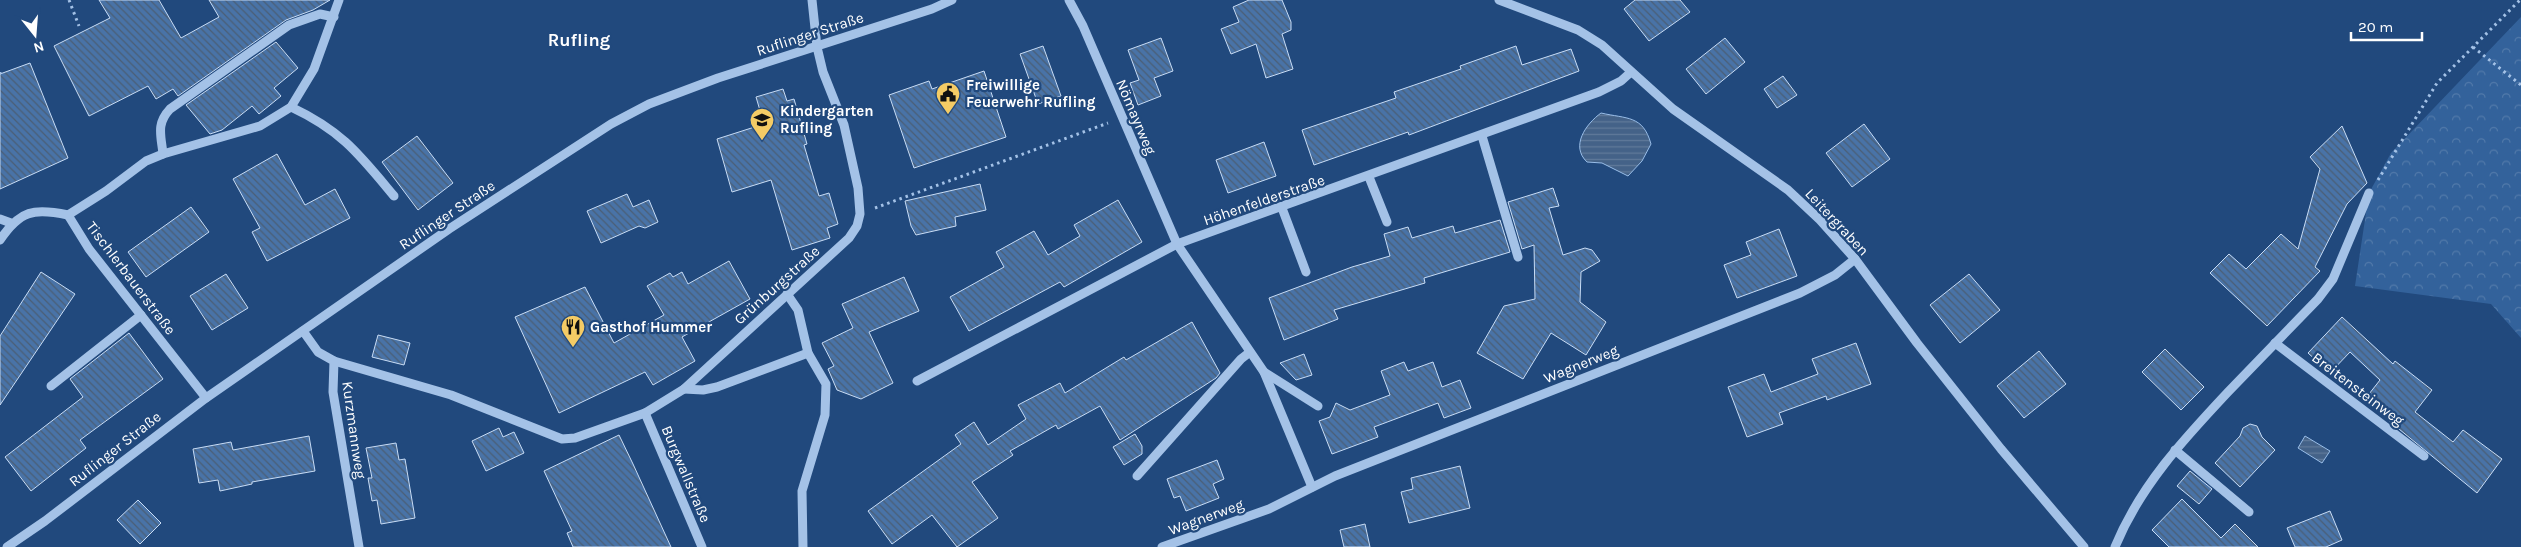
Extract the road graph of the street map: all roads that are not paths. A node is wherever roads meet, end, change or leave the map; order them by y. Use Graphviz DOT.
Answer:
graph roads {
  1 [pos="339,0"];
  2 [pos="812,0"];
  3 [pos="952,0"];
  4 [pos="1069,0"];
  5 [pos="1499,0"];
  6 [pos="334,17"];
  7 [pos="817,47"];
  8 [pos="1631,72"];
  9 [pos="291,107"];
  10 [pos="1482,136"];
  11 [pos="163,154"];
  12 [pos="1369,177"];
  13 [pos="2370,193"];
  14 [pos="394,196"];
  15 [pos="1282,208"];
  16 [pos="68,215"];
  17 [pos="0,219"];
  18 [pos="1387,222"];
  19 [pos="11,223"];
  20 [pos="0,240"];
  21 [pos="1177,244"];
  22 [pos="1518,257"];
  23 [pos="1855,259"];
  24 [pos="1306,272"];
  25 [pos="787,294"];
  26 [pos="141,315"];
  27 [pos="303,331"];
  28 [pos="2275,343"];
  29 [pos="1250,352"];
  30 [pos="808,353"];
  31 [pos="334,361"];
  32 [pos="1264,372"];
  33 [pos="917,381"];
  34 [pos="51,386"];
  35 [pos="684,389"];
  36 [pos="206,398"];
  37 [pos="1318,406"];
  38 [pos="645,413"];
  39 [pos="2175,450"];
  40 [pos="2424,456"];
  41 [pos="1137,476"];
  42 [pos="1312,487"];
  43 [pos="2248,512"];
  44 [pos="7,547"];
  45 [pos="359,547"];
  46 [pos="702,547"];
  47 [pos="803,547"];
  48 [pos="1162,547"];
  49 [pos="2084,547"];
  50 [pos="2115,547"];
  1 -- 6 [label="street, Tischlerbauerstraße"];
  2 -- 7 [label="street"];
  3 -- 7 [label="street, Ruflinger Straße"];
  4 -- 21 [label="street, Nömayrweg"];
  5 -- 8 [label="street, Leitergraben"];
  6 -- 9 [label="street, Tischlerbauerstraße"];
  6 -- 11 [label="street"];
  7 -- 25 [label="street, Grünburgstraße"];
  7 -- 27 [label="street, Ruflinger Straße"];
  8 -- 10 [label="street, Höhenfelderstraße"];
  8 -- 23 [label="street, Leitergraben"];
  9 -- 11 [label="street, Tischlerbauerstraße"];
  9 -- 14 [label="street"];
  10 -- 12 [label="street, Höhenfelderstraße"];
  10 -- 22 [label="street"];
  11 -- 16 [label="street, Tischlerbauerstraße"];
  12 -- 15 [label="street, Höhenfelderstraße"];
  12 -- 18 [label="street"];
  13 -- 28 [label="street"];
  15 -- 21 [label="street, Höhenfelderstraße"];
  15 -- 24 [label="street"];
  16 -- 19 [label="street"];
  16 -- 26 [label="street, Tischlerbauerstraße"];
  17 -- 19 [label="street"];
  19 -- 20 [label="street"];
  21 -- 29 [label="street"];
  21 -- 33 [label="street, Höhenfelderstraße"];
  23 -- 42 [label="street, Wagnerweg"];
  23 -- 49 [label="street, Leitergraben"];
  25 -- 30 [label="street"];
  25 -- 35 [label="street, Grünburgstraße"];
  26 -- 34 [label="street"];
  26 -- 36 [label="street, Tischlerbauerstraße"];
  27 -- 31 [label="street, Kurzmannweg"];
  27 -- 36 [label="street, Ruflinger Straße"];
  28 -- 39 [label="street"];
  28 -- 40 [label="street, Breitensteinweg"];
  29 -- 32 [label="street"];
  29 -- 41 [label="street"];
  30 -- 35 [label="street"];
  30 -- 47 [label="street"];
  31 -- 38 [label="street, Grünburgstraße"];
  31 -- 45 [label="street, Kurzmannweg"];
  32 -- 37 [label="street"];
  32 -- 42 [label="street"];
  35 -- 38 [label="street, Grünburgstraße"];
  36 -- 44 [label="street, Ruflinger Straße"];
  38 -- 46 [label="street, Burgwallstraße"];
  39 -- 43 [label="street"];
  39 -- 50 [label="street"];
  42 -- 48 [label="street, Wagnerweg"];
}
